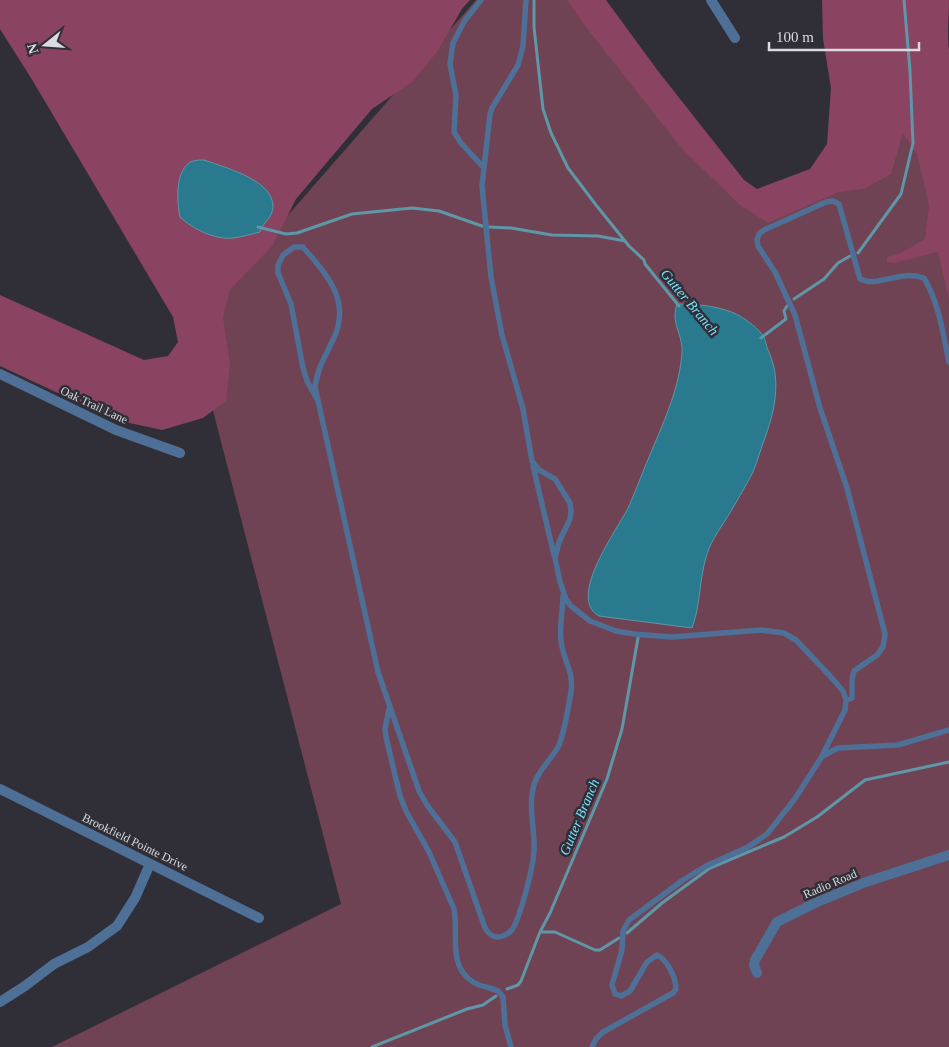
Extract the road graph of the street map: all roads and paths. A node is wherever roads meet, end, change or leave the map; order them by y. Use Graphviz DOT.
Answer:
graph roads {
  1 [pos="481,0"];
  2 [pos="526,0"];
  3 [pos="711,0"];
  4 [pos="735,38"];
  5 [pos="484,168"];
  6 [pos="949,362"];
  7 [pos="0,374"];
  8 [pos="317,399"];
  9 [pos="180,453"];
  10 [pos="533,464"];
  11 [pos="555,558"];
  12 [pos="563,591"];
  13 [pos="846,700"];
  14 [pos="389,707"];
  15 [pos="949,730"];
  16 [pos="821,758"];
  17 [pos="0,789"];
  18 [pos="949,855"];
  19 [pos="150,864"];
  20 [pos="260,918"];
  21 [pos="757,973"];
  22 [pos="0,1002"];
  23 [pos="512,1047"];
  24 [pos="592,1047"];
  1 -- 5 [label="lane"];
  2 -- 5 [label="lane"];
  3 -- 4 [label="street"];
  5 -- 10 [label="lane"];
  6 -- 13 [label="lane"];
  7 -- 9 [label="street, Oak Trail Lane"];
  8 -- 8 [label="lane"];
  8 -- 14 [label="lane"];
  10 -- 11 [label="lane"];
  10 -- 11 [label="lane"];
  11 -- 12 [label="lane"];
  12 -- 13 [label="lane"];
  12 -- 14 [label="lane"];
  13 -- 16 [label="lane"];
  14 -- 23 [label="lane"];
  15 -- 16 [label="lane"];
  16 -- 24 [label="lane"];
  17 -- 19 [label="street, Brookfield Pointe Drive"];
  18 -- 21 [label="street, Radio Road"];
  19 -- 20 [label="street, Brookfield Pointe Drive"];
  19 -- 22 [label="street"];
}
